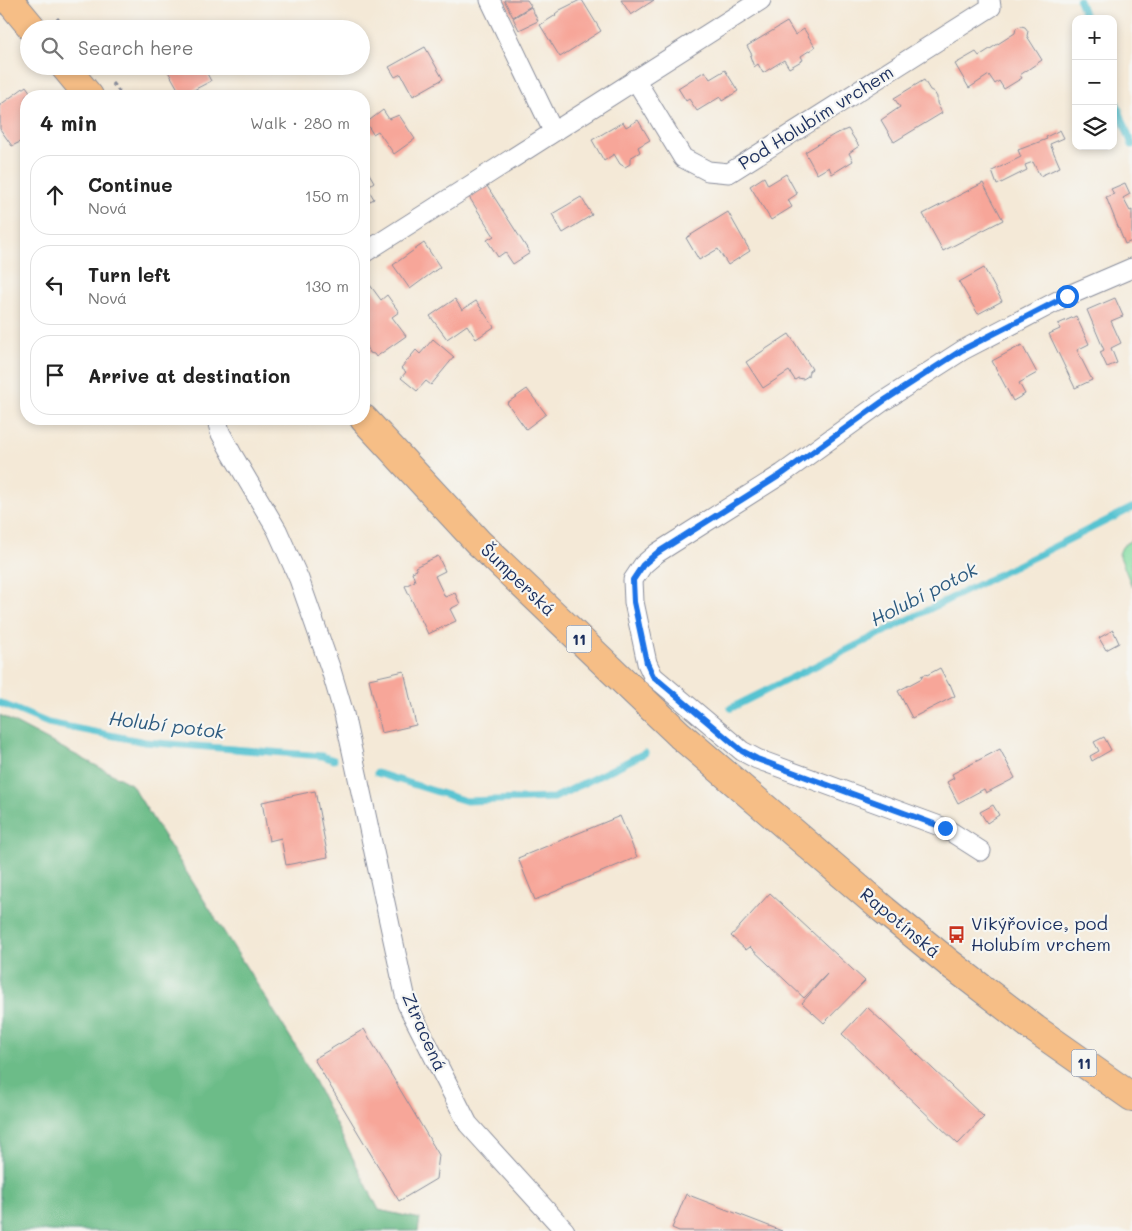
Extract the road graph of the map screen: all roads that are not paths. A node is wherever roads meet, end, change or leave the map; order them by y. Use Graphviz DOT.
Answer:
graph roads {
  1 [pos="10,0"];
  2 [pos="490,0"];
  3 [pos="761,0"];
  4 [pos="990,0"];
  5 [pos="26,20"];
  6 [pos="72,75"];
  7 [pos="635,79"];
  8 [pos="84,90"];
  9 [pos="553,132"];
  10 [pos="370,249"];
  11 [pos="1132,268"];
  12 [pos="218,425"];
  13 [pos="370,425"];
  14 [pos="680,735"];
  15 [pos="981,851"];
  16 [pos="1132,1097"];
  17 [pos="563,1229"];
  1 -- 5 [label="main road"];
  2 -- 9 [label="street"];
  3 -- 7 [label="street"];
  4 -- 7 [label="street, Pod Holubím vrchem"];
  6 -- 8 [label="main road"];
  7 -- 9 [label="street"];
  9 -- 10 [label="street"];
  11 -- 15 [label="street"];
  12 -- 17 [label="street, Ztracená"];
  13 -- 14 [label="main road, Šumperská / 11"];
  14 -- 16 [label="main road, Rapotínská / 11"];
}
